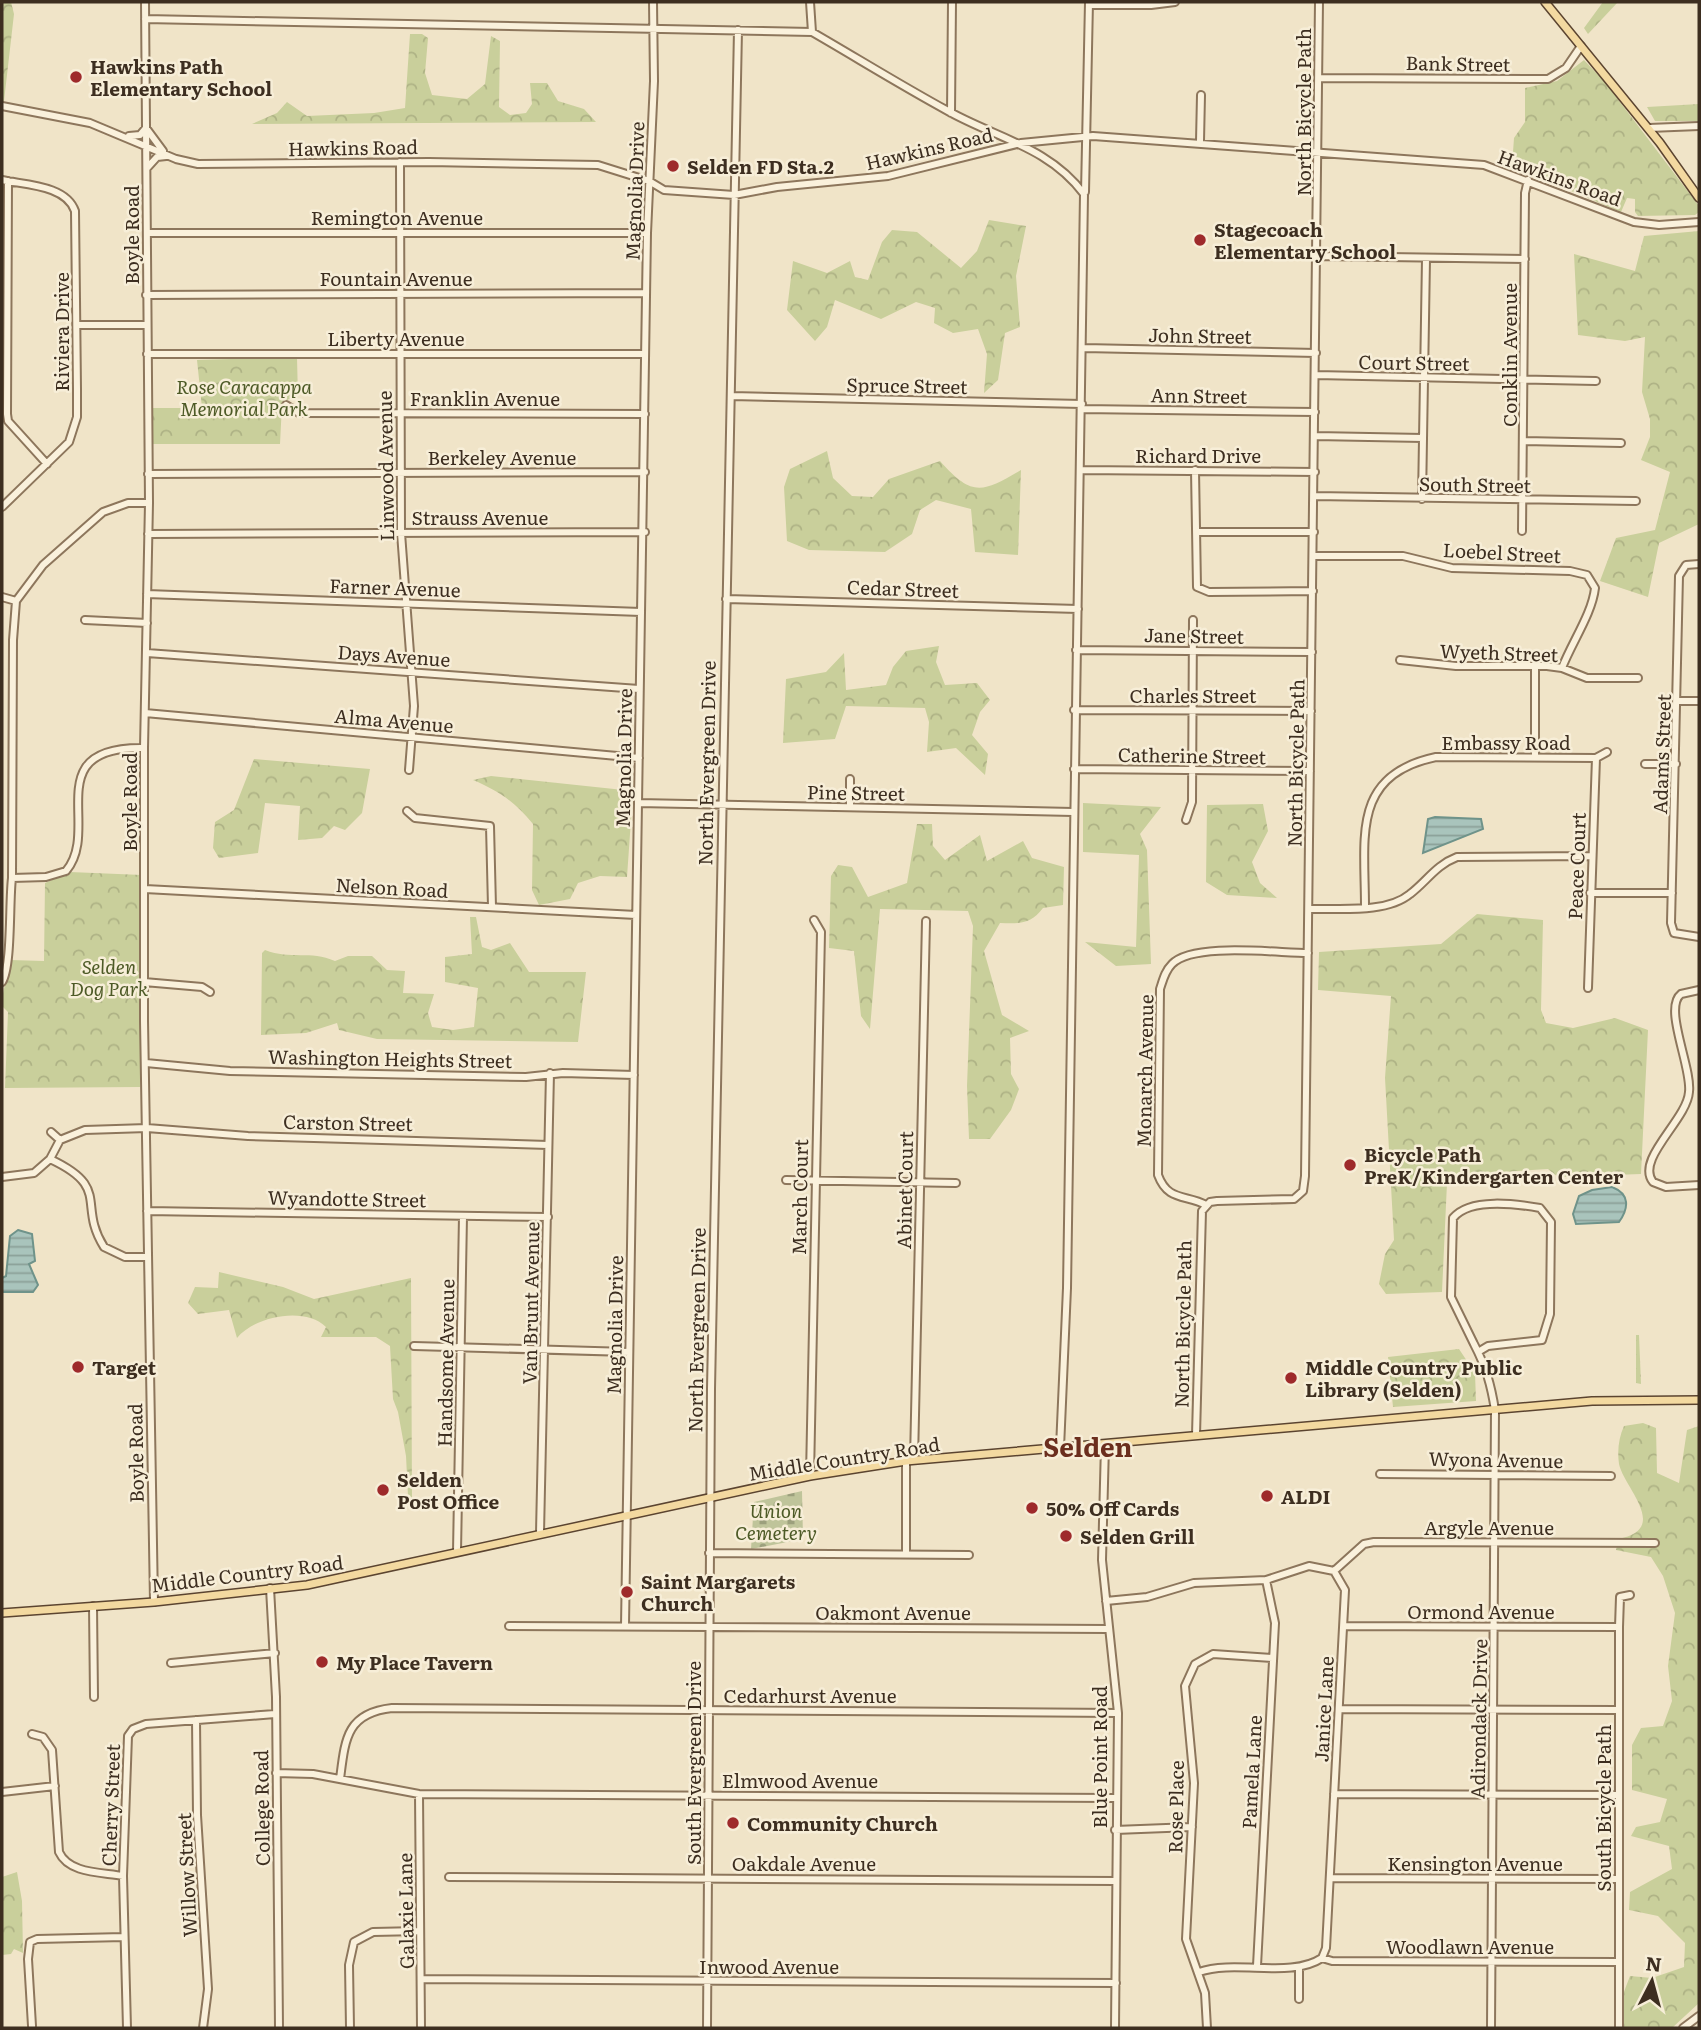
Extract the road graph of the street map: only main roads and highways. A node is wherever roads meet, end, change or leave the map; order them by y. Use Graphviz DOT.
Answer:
graph roads {
  1 [pos="1545,2"];
  2 [pos="1699,198"];
  3 [pos="1699,1400"];
  4 [pos="2,1613"];
  1 -- 2 [label="main road"];
  3 -- 4 [label="main road, Middle Country Road"];
}
